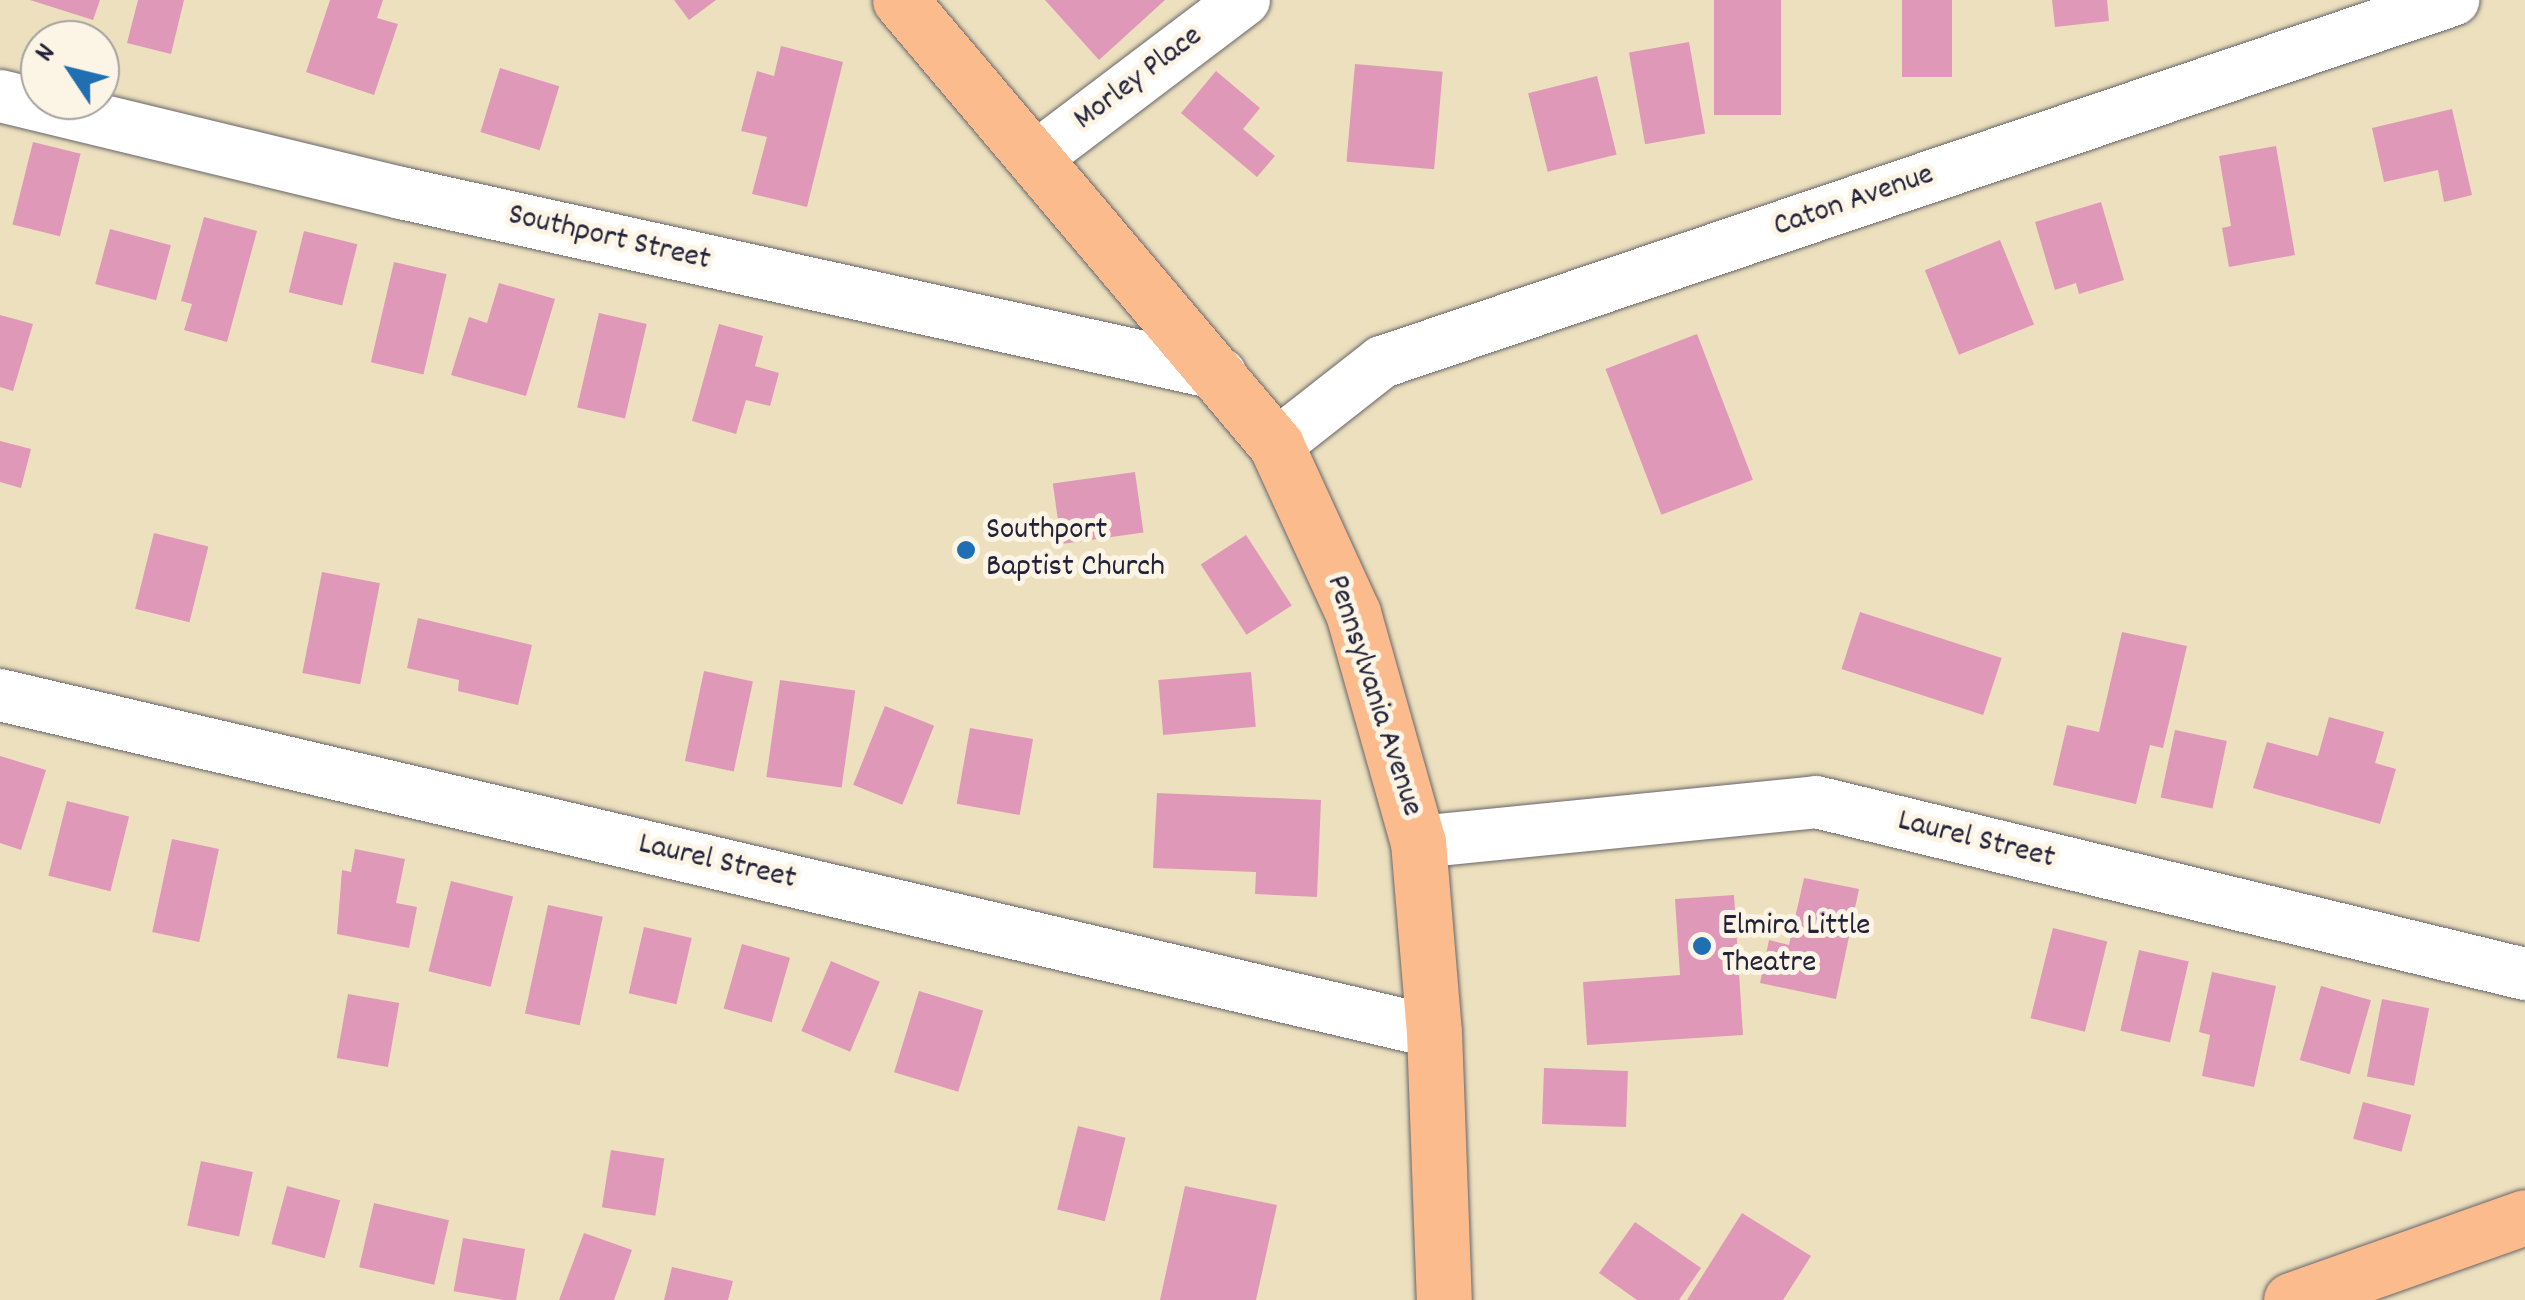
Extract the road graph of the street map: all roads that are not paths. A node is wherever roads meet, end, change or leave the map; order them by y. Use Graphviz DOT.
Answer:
graph roads {
  1 [pos="900,0"];
  2 [pos="1244,0"];
  3 [pos="2454,0"];
  4 [pos="0,96"];
  5 [pos="1035,158"];
  6 [pos="1220,374"];
  7 [pos="1276,444"];
  8 [pos="0,695"];
  9 [pos="1418,842"];
  10 [pos="2525,974"];
  11 [pos="1434,1032"];
  12 [pos="2525,1217"];
  13 [pos="1444,1300"];
  14 [pos="2291,1300"];
  1 -- 5 [label="main road, Pennsylvania Avenue"];
  2 -- 5 [label="street, Morley Place"];
  3 -- 7 [label="street, Caton Avenue"];
  4 -- 6 [label="street, Southport Street"];
  5 -- 6 [label="main road, Pennsylvania Avenue"];
  6 -- 7 [label="main road, Pennsylvania Avenue"];
  7 -- 9 [label="main road, Pennsylvania Avenue"];
  8 -- 11 [label="street, Laurel Street"];
  9 -- 10 [label="street, Laurel Street"];
  9 -- 11 [label="main road, Pennsylvania Avenue"];
  11 -- 13 [label="main road, Pennsylvania Avenue"];
  12 -- 14 [label="main road"];
}
